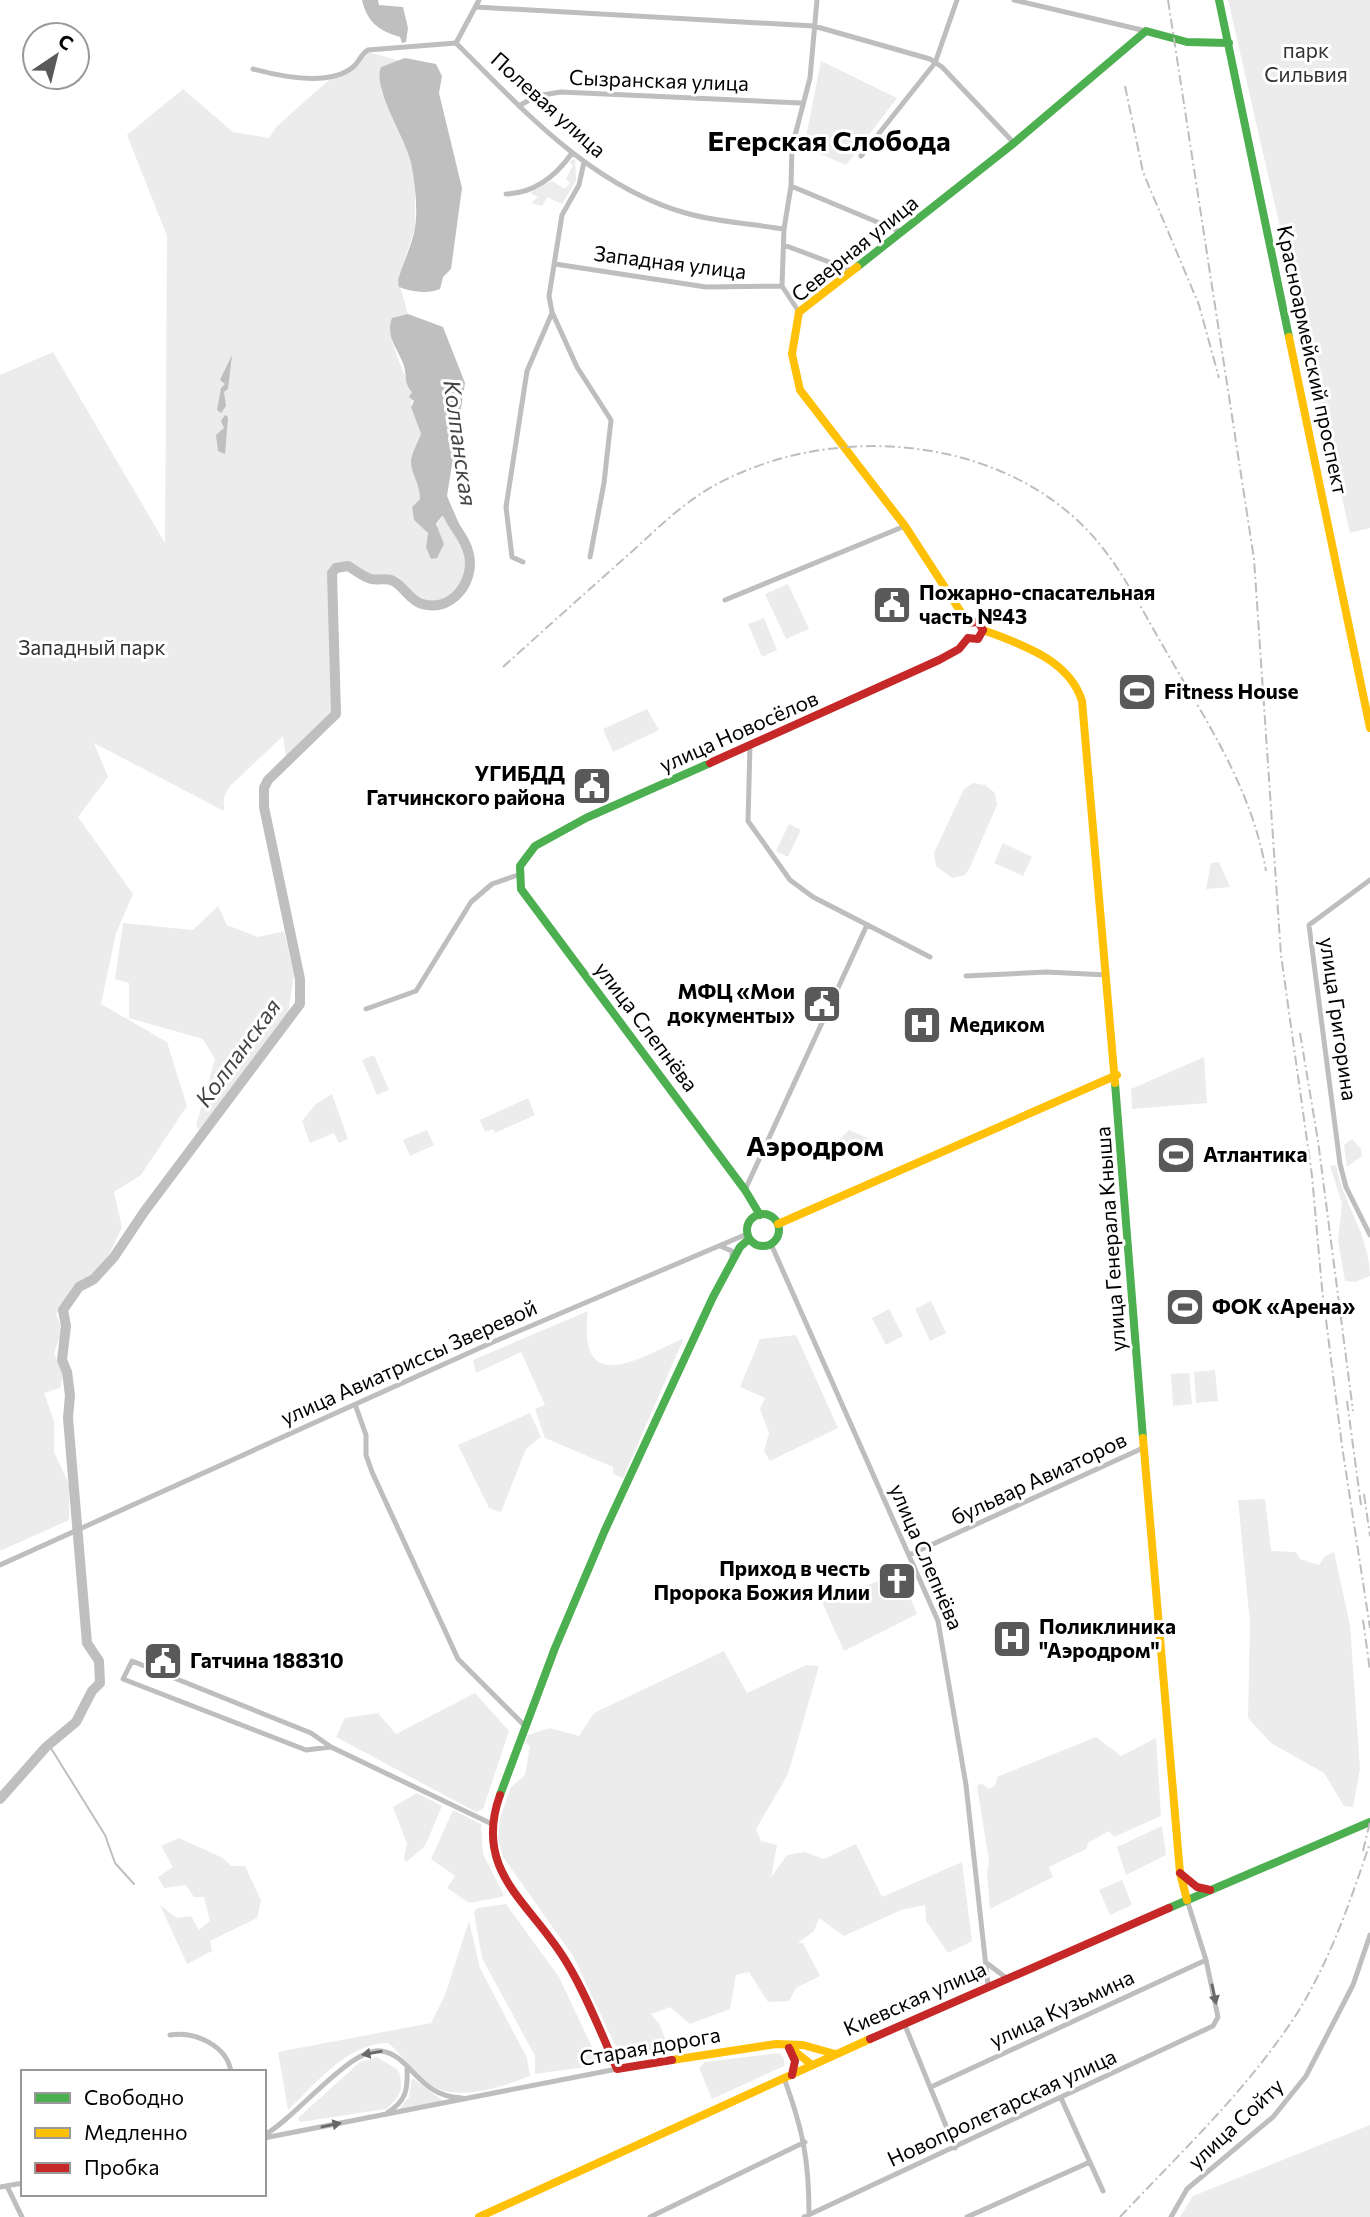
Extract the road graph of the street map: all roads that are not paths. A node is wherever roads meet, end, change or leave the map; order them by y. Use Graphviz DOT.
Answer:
graph roads {
  1 [pos="479,0"];
  2 [pos="817,0"];
  3 [pos="957,0"];
  4 [pos="1014,0"];
  5 [pos="1219,0"];
  6 [pos="475,7"];
  7 [pos="814,26"];
  8 [pos="1146,31"];
  9 [pos="456,43"];
  10 [pos="1229,43"];
  11 [pos="935,63"];
  12 [pos="253,69"];
  13 [pos="801,103"];
  14 [pos="519,106"];
  15 [pos="1014,143"];
  16 [pos="572,153"];
  17 [pos="861,156"];
  18 [pos="584,162"];
  19 [pos="791,186"];
  20 [pos="506,194"];
  21 [pos="784,229"];
  22 [pos="902,233"];
  23 [pos="784,245"];
  24 [pos="555,264"];
  25 [pos="854,272"];
  26 [pos="782,286"];
  27 [pos="552,312"];
  28 [pos="799,312"];
  29 [pos="905,526"];
  30 [pos="590,556"];
  31 [pos="523,562"];
  32 [pos="725,600"];
  33 [pos="968,623"];
  34 [pos="983,630"];
  35 [pos="968,638"];
  36 [pos="1370,727"];
  37 [pos="750,746"];
  38 [pos="518,875"];
  39 [pos="1370,880"];
  40 [pos="867,925"];
  41 [pos="930,957"];
  42 [pos="1107,975"];
  43 [pos="965,976"];
  44 [pos="366,1009"];
  45 [pos="1117,1075"];
  46 [pos="745,1190"];
  47 [pos="760,1214"];
  48 [pos="778,1224"];
  49 [pos="1370,1235"];
  50 [pos="748,1237"];
  51 [pos="771,1244"];
  52 [pos="720,1246"];
  53 [pos="732,1260"];
  54 [pos="356,1407"];
  55 [pos="1143,1448"];
  56 [pos="909,1555"];
  57 [pos="0,1565"];
  58 [pos="524,1725"];
  59 [pos="331,1747"];
  60 [pos="1370,1822"];
  61 [pos="492,1824"];
  62 [pos="1180,1873"];
  63 [pos="1210,1889"];
  64 [pos="1187,1900"];
  65 [pos="1370,1935"];
  66 [pos="1206,1960"];
  67 [pos="988,1964"];
  68 [pos="1006,1978"];
  69 [pos="988,1985"];
  70 [pos="904,2023"];
  71 [pos="170,2035"];
  72 [pos="784,2044"];
  73 [pos="803,2045"];
  74 [pos="835,2054"];
  75 [pos="812,2065"];
  76 [pos="407,2069"];
  77 [pos="617,2069"];
  78 [pos="230,2070"];
  79 [pos="788,2076"];
  80 [pos="931,2087"];
  81 [pos="472,2098"];
  82 [pos="1061,2098"];
  83 [pos="384,2115"];
  84 [pos="266,2134"];
  85 [pos="266,2136"];
  86 [pos="805,2142"];
  87 [pos="955,2148"];
  88 [pos="1090,2162"];
  89 [pos="21,2183"];
  90 [pos="3,2187"];
  91 [pos="1103,2191"];
  92 [pos="825,2208"];
  93 [pos="500,2213"];
  94 [pos="807,2216"];
  95 [pos="22,2217"];
  96 [pos="479,2217"];
  97 [pos="650,2217"];
  98 [pos="830,2217"];
  99 [pos="967,2217"];
  100 [pos="1171,2217"];
  1 -- 6 [label="street"];
  2 -- 7 [label="street"];
  3 -- 11 [label="street"];
  4 -- 8 [label="street"];
  5 -- 10 [label="street, Красноармейский проспект"];
  6 -- 7 [label="street"];
  6 -- 9 [label="street"];
  7 -- 11 [label="street"];
  7 -- 13 [label="street"];
  8 -- 10 [label="street"];
  8 -- 15 [label="street, Северная улица"];
  9 -- 12 [label="street"];
  9 -- 14 [label="street, Полевая улица"];
  10 -- 36 [label="street, Красноармейский проспект"];
  11 -- 15 [label="street"];
  11 -- 17 [label="street"];
  13 -- 14 [label="street, Сызранская улица"];
  13 -- 19 [label="street"];
  14 -- 16 [label="street, Полевая улица"];
  15 -- 22 [label="street, Северная улица"];
  16 -- 18 [label="street, Полевая улица"];
  16 -- 20 [label="street"];
  18 -- 21 [label="street, Полевая улица"];
  18 -- 24 [label="street"];
  19 -- 21 [label="street"];
  19 -- 22 [label="street"];
  21 -- 23 [label="street"];
  22 -- 25 [label="street, Северная улица"];
  23 -- 25 [label="street"];
  23 -- 26 [label="street"];
  24 -- 26 [label="street, Западная улица"];
  24 -- 27 [label="street"];
  25 -- 28 [label="street, Северная улица"];
  26 -- 28 [label="street"];
  27 -- 30 [label="street"];
  27 -- 31 [label="street"];
  28 -- 29 [label="street, Северная улица"];
  29 -- 32 [label="street"];
  29 -- 33 [label="street, Северная улица"];
  33 -- 34 [label="street"];
  33 -- 35 [label="street"];
  34 -- 35 [label="street"];
  34 -- 42 [label="street, улица Генерала Кныша"];
  35 -- 37 [label="street, улица Новосёлов"];
  37 -- 38 [label="street, улица Новосёлов"];
  37 -- 40 [label="street"];
  38 -- 44 [label="street"];
  38 -- 46 [label="street, улица Слепнёва"];
  39 -- 49 [label="street, улица Григорина"];
  40 -- 41 [label="street"];
  40 -- 46 [label="street"];
  42 -- 43 [label="street"];
  42 -- 45 [label="street, улица Генерала Кныша"];
  45 -- 48 [label="street"];
  45 -- 55 [label="street, улица Генерала Кныша"];
  46 -- 47 [label="street, улица Слепнёва"];
  47 -- 48 [label="street"];
  47 -- 50 [label="street"];
  48 -- 51 [label="street"];
  50 -- 51 [label="street"];
  50 -- 52 [label="street, улица Авиатриссы Зверевой"];
  50 -- 53 [label="street"];
  51 -- 56 [label="street, улица Слепнёва"];
  52 -- 53 [label="street"];
  52 -- 54 [label="street, улица Авиатриссы Зверевой"];
  53 -- 58 [label="street"];
  54 -- 57 [label="street, улица Авиатриссы Зверевой"];
  54 -- 58 [label="street"];
  55 -- 56 [label="street, бульвар Авиаторов"];
  55 -- 62 [label="street, улица Генерала Кныша"];
  56 -- 67 [label="street, улица Слепнёва"];
  58 -- 61 [label="street"];
  59 -- 59 [label="street"];
  59 -- 61 [label="street"];
  60 -- 63 [label="street, Киевская улица"];
  61 -- 77 [label="street"];
  62 -- 63 [label="street"];
  62 -- 64 [label="street, улица Генерала Кныша"];
  63 -- 64 [label="street, Киевская улица"];
  64 -- 66 [label="street"];
  64 -- 68 [label="street, Киевская улица"];
  65 -- 100 [label="street, улица Сойту"];
  66 -- 80 [label="street, улица Кузьмина"];
  66 -- 82 [label="street, Новопролетарская улица, one-way"];
  67 -- 68 [label="street"];
  67 -- 69 [label="street, улица Слепнёва"];
  68 -- 69 [label="street, Киевская улица"];
  69 -- 70 [label="street, Киевская улица"];
  70 -- 74 [label="street, Киевская улица"];
  70 -- 80 [label="street"];
  71 -- 78 [label="street"];
  72 -- 73 [label="street, Старая дорога"];
  72 -- 75 [label="street"];
  72 -- 77 [label="street, Старая дорога"];
  72 -- 79 [label="street"];
  73 -- 74 [label="street, Старая дорога"];
  73 -- 75 [label="street"];
  74 -- 75 [label="street, Киевская улица"];
  75 -- 79 [label="street, Киевская улица"];
  76 -- 81 [label="street, Старая дорога"];
  76 -- 83 [label="street"];
  76 -- 84 [label="street, Старая дорога, one-way"];
  77 -- 81 [label="street, Старая дорога"];
  79 -- 86 [label="street"];
  79 -- 93 [label="street, Киевская улица"];
  80 -- 87 [label="street"];
  81 -- 83 [label="street, Старая дорога"];
  82 -- 87 [label="street, Новопролетарская улица"];
  82 -- 88 [label="street"];
  85 -- 83 [label="street, Старая дорога, one-way"];
  86 -- 94 [label="street"];
  86 -- 97 [label="street"];
  87 -- 92 [label="street, Новопролетарская улица"];
  88 -- 91 [label="street"];
  88 -- 99 [label="street"];
  89 -- 90 [label="street"];
  90 -- 95 [label="street"];
  92 -- 94 [label="street, Новопролетарская улица"];
  92 -- 98 [label="street"];
  93 -- 96 [label="street, Киевская улица"];
}
